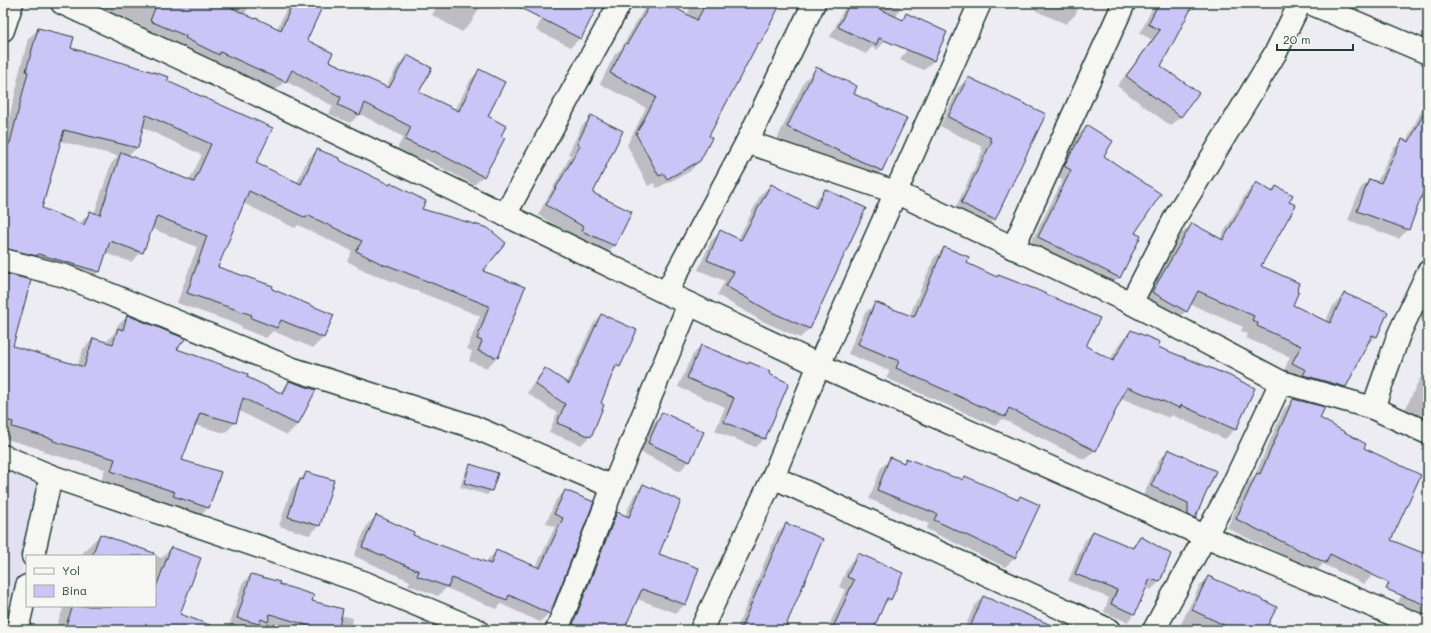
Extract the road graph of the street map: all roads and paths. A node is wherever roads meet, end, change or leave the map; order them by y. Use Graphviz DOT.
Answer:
graph roads {
  1 [pos="12,3"];
  2 [pos="62,3"];
  3 [pos="620,3"];
  4 [pos="814,3"];
  5 [pos="980,3"];
  6 [pos="1124,3"];
  7 [pos="1312,4"];
  8 [pos="3,30"];
  9 [pos="1428,53"];
  10 [pos="747,142"];
  11 [pos="895,192"];
  12 [pos="505,215"];
  13 [pos="1013,248"];
  14 [pos="3,260"];
  15 [pos="1428,272"];
  16 [pos="666,293"];
  17 [pos="1131,303"];
  18 [pos="689,304"];
  19 [pos="819,365"];
  20 [pos="1281,382"];
  21 [pos="1373,408"];
  22 [pos="1428,433"];
  23 [pos="3,456"];
  24 [pos="51,476"];
  25 [pos="773,477"];
  26 [pos="613,487"];
  27 [pos="1205,536"];
  28 [pos="33,555"];
  29 [pos="26,590"];
  30 [pos="1428,629"];
  31 [pos="17,630"];
  32 [pos="477,630"];
  33 [pos="557,630"];
  34 [pos="701,630"];
  35 [pos="1109,630"];
  36 [pos="1154,630"];
  1 -- 8 [label="street"];
  2 -- 12 [label="street"];
  3 -- 12 [label="street"];
  4 -- 10 [label="street"];
  5 -- 11 [label="street"];
  6 -- 13 [label="street"];
  7 -- 9 [label="street"];
  7 -- 17 [label="street"];
  10 -- 11 [label="street"];
  10 -- 16 [label="street"];
  11 -- 13 [label="street"];
  11 -- 19 [label="street"];
  12 -- 16 [label="street"];
  13 -- 17 [label="street"];
  14 -- 26 [label="street"];
  15 -- 21 [label="street"];
  16 -- 18 [label="street"];
  17 -- 20 [label="street"];
  18 -- 19 [label="street"];
  18 -- 26 [label="street"];
  19 -- 25 [label="street"];
  19 -- 27 [label="street"];
  20 -- 21 [label="street"];
  20 -- 27 [label="street"];
  21 -- 22 [label="street"];
  23 -- 24 [label="street"];
  24 -- 28 [label="street"];
  24 -- 32 [label="street"];
  25 -- 34 [label="street"];
  25 -- 35 [label="street"];
  26 -- 33 [label="street"];
  27 -- 30 [label="street"];
  27 -- 36 [label="street"];
  29 -- 31 [label="street"];
}
